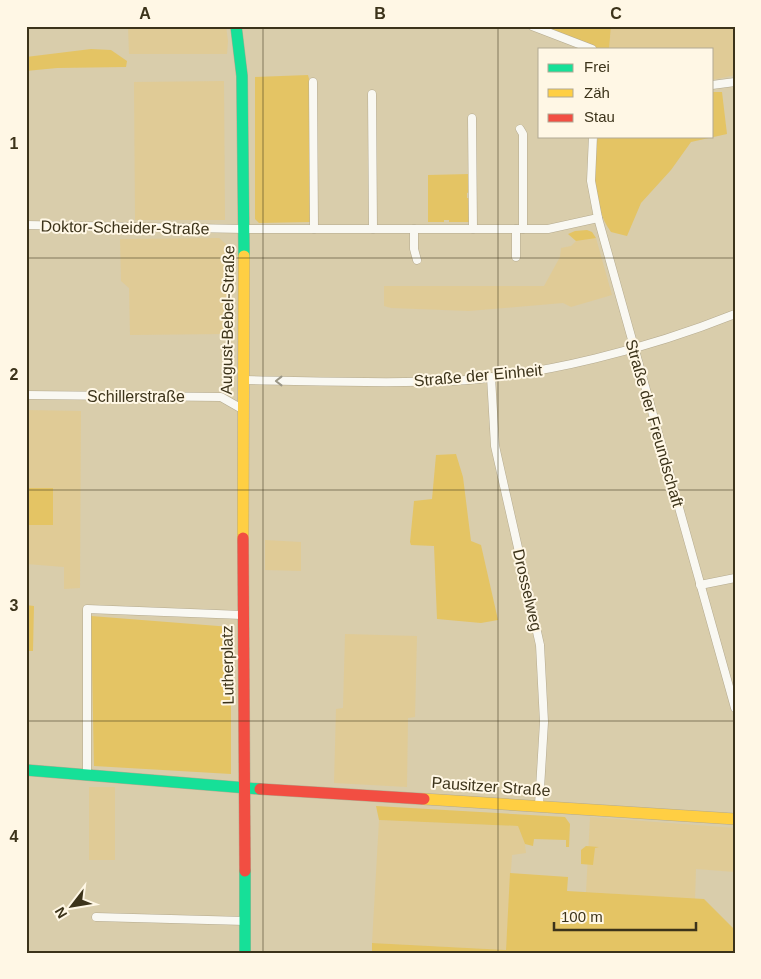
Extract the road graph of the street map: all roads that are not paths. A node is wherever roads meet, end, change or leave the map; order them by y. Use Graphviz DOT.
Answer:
graph roads {
  1 [pos="236,26"];
  2 [pos="532,26"];
  3 [pos="589,48"];
  4 [pos="313,82"];
  5 [pos="735,82"];
  6 [pos="714,85"];
  7 [pos="372,94"];
  8 [pos="472,118"];
  9 [pos="520,130"];
  10 [pos="593,138"];
  11 [pos="598,218"];
  12 [pos="26,225"];
  13 [pos="244,229"];
  14 [pos="373,229"];
  15 [pos="414,229"];
  16 [pos="473,229"];
  17 [pos="520,229"];
  18 [pos="314,230"];
  19 [pos="516,257"];
  20 [pos="417,260"];
  21 [pos="735,314"];
  22 [pos="634,347"];
  23 [pos="491,377"];
  24 [pos="243,380"];
  25 [pos="26,395"];
  26 [pos="242,409"];
  27 [pos="735,578"];
  28 [pos="700,585"];
  29 [pos="242,615"];
  30 [pos="735,708"];
  31 [pos="26,770"];
  32 [pos="87,776"];
  33 [pos="245,788"];
  34 [pos="539,805"];
  35 [pos="735,819"];
  36 [pos="96,917"];
  37 [pos="245,921"];
  38 [pos="245,953"];
  1 -- 13 [label="street, August-Bebel-Straße"];
  2 -- 3 [label="street"];
  4 -- 18 [label="street"];
  5 -- 6 [label="street"];
  7 -- 14 [label="street"];
  8 -- 16 [label="street"];
  9 -- 17 [label="street"];
  10 -- 11 [label="street, Straße der Freundschaft"];
  11 -- 17 [label="street, Doktor-Scheider-Straße"];
  11 -- 22 [label="street, Straße der Freundschaft"];
  12 -- 13 [label="street, Doktor-Scheider-Straße"];
  13 -- 18 [label="street, Doktor-Scheider-Straße"];
  13 -- 24 [label="street, August-Bebel-Straße"];
  14 -- 15 [label="street, Doktor-Scheider-Straße"];
  14 -- 18 [label="street, Doktor-Scheider-Straße"];
  15 -- 16 [label="street, Doktor-Scheider-Straße"];
  15 -- 20 [label="street"];
  16 -- 17 [label="street, Doktor-Scheider-Straße"];
  17 -- 19 [label="street"];
  21 -- 22 [label="street, Straße der Einheit"];
  22 -- 23 [label="street, Straße der Einheit"];
  22 -- 28 [label="street, Straße der Freundschaft"];
  23 -- 24 [label="street, Straße der Einheit, one-way"];
  23 -- 34 [label="street, Drosselweg"];
  24 -- 26 [label="street, August-Bebel-Straße"];
  25 -- 26 [label="street, Schillerstraße"];
  26 -- 29 [label="street, August-Bebel-Straße"];
  27 -- 28 [label="street"];
  28 -- 30 [label="street, Straße der Freundschaft"];
  29 -- 32 [label="street, Lutherplatz"];
  29 -- 33 [label="street, Lutherplatz"];
  31 -- 32 [label="street"];
  32 -- 33 [label="street"];
  33 -- 34 [label="street, Pausitzer Straße"];
  33 -- 37 [label="street, Lutherplatz"];
  34 -- 35 [label="street, Pausitzer Straße"];
  36 -- 37 [label="street"];
  37 -- 38 [label="street, Lutherplatz"];
}
